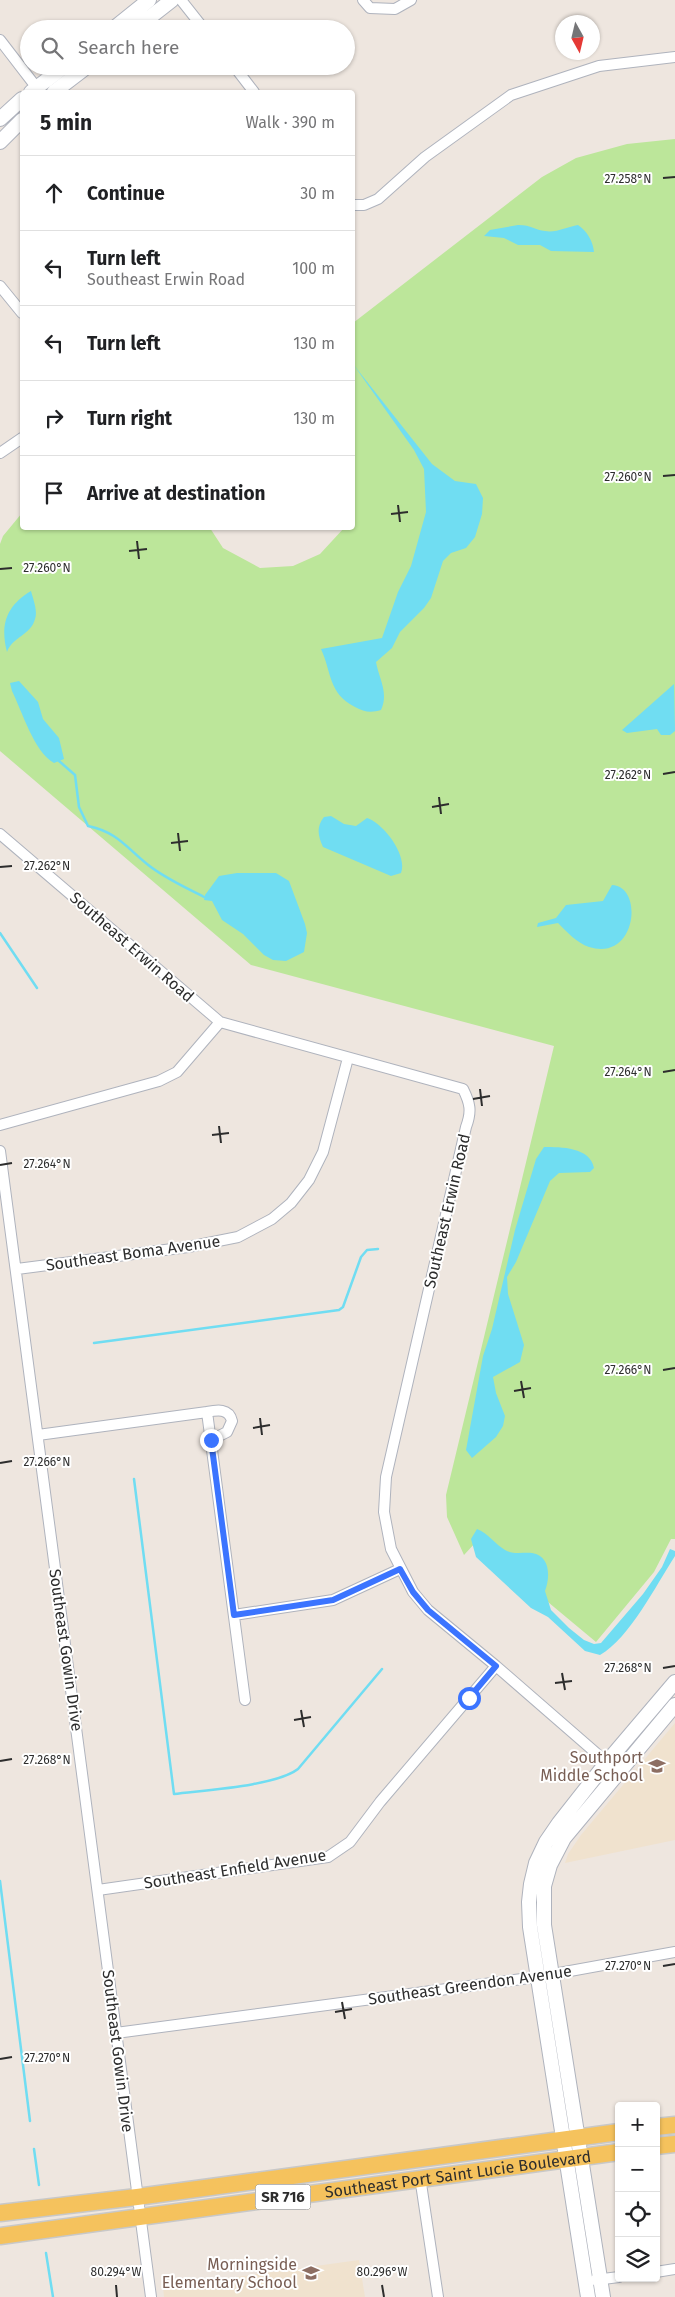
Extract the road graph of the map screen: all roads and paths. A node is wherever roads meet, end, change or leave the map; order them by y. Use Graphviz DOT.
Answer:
graph roads {
  1 [pos="149,0"];
  2 [pos="172,0"];
  3 [pos="181,0"];
  4 [pos="363,0"];
  5 [pos="412,0"];
  6 [pos="124,20"];
  7 [pos="147,20"];
  8 [pos="197,20"];
  9 [pos="0,40"];
  10 [pos="675,57"];
  11 [pos="20,68"];
  12 [pos="25,75"];
  13 [pos="55,75"];
  14 [pos="76,75"];
  15 [pos="241,75"];
  16 [pos="36,90"];
  17 [pos="38,90"];
  18 [pos="57,90"];
  19 [pos="252,90"];
  20 [pos="20,101"];
  21 [pos="0,119"];
  22 [pos="20,122"];
  23 [pos="0,142"];
  24 [pos="355,204"];
  25 [pos="0,286"];
  26 [pos="20,311"];
  27 [pos="20,439"];
  28 [pos="0,454"];
  29 [pos="0,834"];
  30 [pos="220,1022"];
  31 [pos="348,1058"];
  32 [pos="0,1125"];
  33 [pos="0,1152"];
  34 [pos="17,1269"];
  35 [pos="207,1412"];
  36 [pos="38,1434"];
  37 [pos="211,1440"];
  38 [pos="400,1569"];
  39 [pos="234,1615"];
  40 [pos="496,1666"];
  41 [pos="675,1682"];
  42 [pos="245,1700"];
  43 [pos="675,1705"];
  44 [pos="607,1762"];
  45 [pos="620,1773"];
  46 [pos="98,1890"];
  47 [pos="675,1952"];
  48 [pos="552,1974"];
  49 [pos="537,1977"];
  50 [pos="116,2034"];
  51 [pos="675,2125"];
  52 [pos="660,2127"];
  53 [pos="615,2133"];
  54 [pos="572,2139"];
  55 [pos="675,2144"];
  56 [pos="660,2146"];
  57 [pos="615,2153"];
  58 [pos="574,2158"];
  59 [pos="420,2177"];
  60 [pos="137,2197"];
  61 [pos="0,2213"];
  62 [pos="140,2218"];
  63 [pos="0,2236"];
  64 [pos="675,2269"];
  65 [pos="660,2271"];
  66 [pos="615,2277"];
  67 [pos="600,2279"];
  68 [pos="585,2281"];
  69 [pos="151,2297"];
  70 [pos="438,2297"];
  71 [pos="588,2297"];
  72 [pos="603,2297"];
  1 -- 6 [label="street"];
  2 -- 7 [label="street"];
  3 -- 8 [label="street"];
  4 -- 5 [label="street"];
  9 -- 11 [label="street"];
  10 -- 24 [label="street"];
  12 -- 16 [label="street"];
  13 -- 17 [label="street"];
  14 -- 18 [label="street"];
  15 -- 19 [label="street"];
  20 -- 21 [label="street"];
  22 -- 23 [label="street"];
  25 -- 26 [label="street"];
  27 -- 28 [label="street"];
  29 -- 30 [label="street, Southeast Erwin Road"];
  30 -- 31 [label="street, Southeast Erwin Road"];
  30 -- 32 [label="street"];
  31 -- 34 [label="street, Southeast Boma Avenue"];
  31 -- 38 [label="street, Southeast Erwin Road"];
  33 -- 34 [label="street, Southeast Gowin Drive"];
  34 -- 36 [label="street, Southeast Gowin Drive"];
  35 -- 36 [label="street"];
  35 -- 37 [label="street"];
  35 -- 37 [label="street"];
  36 -- 46 [label="street, Southeast Gowin Drive"];
  37 -- 39 [label="street"];
  38 -- 39 [label="street"];
  38 -- 40 [label="street, Southeast Erwin Road"];
  39 -- 42 [label="street"];
  40 -- 44 [label="street, Southeast Erwin Road"];
  40 -- 46 [label="street, Southeast Enfield Avenue"];
  41 -- 44 [label="street"];
  43 -- 45 [label="street"];
  44 -- 45 [label="street, Southeast Erwin Road"];
  44 -- 49 [label="street"];
  45 -- 48 [label="street"];
  46 -- 50 [label="street, Southeast Gowin Drive"];
  47 -- 48 [label="street, Southeast Greendon Avenue"];
  48 -- 49 [label="street, Southeast Greendon Avenue"];
  48 -- 54 [label="street"];
  49 -- 50 [label="street, Southeast Greendon Avenue"];
  49 -- 54 [label="street"];
  50 -- 60 [label="street, Southeast Gowin Drive"];
  51 -- 52 [label="main road"];
  53 -- 54 [label="main road, Southeast Port Saint Lucie Boulevard / SR 716"];
  54 -- 58 [label="street"];
  54 -- 60 [label="main road, Southeast Port Saint Lucie Boulevard / SR 716"];
  55 -- 56 [label="main road"];
  57 -- 58 [label="main road, Southeast Port Saint Lucie Boulevard / SR 716"];
  58 -- 59 [label="main road, Southeast Port Saint Lucie Boulevard / SR 716"];
  58 -- 67 [label="street"];
  58 -- 68 [label="street"];
  59 -- 62 [label="main road, Southeast Port Saint Lucie Boulevard / SR 716"];
  59 -- 70 [label="street"];
  60 -- 61 [label="main road, Southeast Port Saint Lucie Boulevard / SR 716"];
  60 -- 62 [label="street, Southeast Gowin Drive"];
  62 -- 63 [label="main road, Southeast Port Saint Lucie Boulevard / SR 716"];
  62 -- 69 [label="street, Southeast Gowin Drive"];
  64 -- 65 [label="street"];
  66 -- 67 [label="street"];
  67 -- 68 [label="street"];
  67 -- 72 [label="street"];
  68 -- 71 [label="street"];
}
